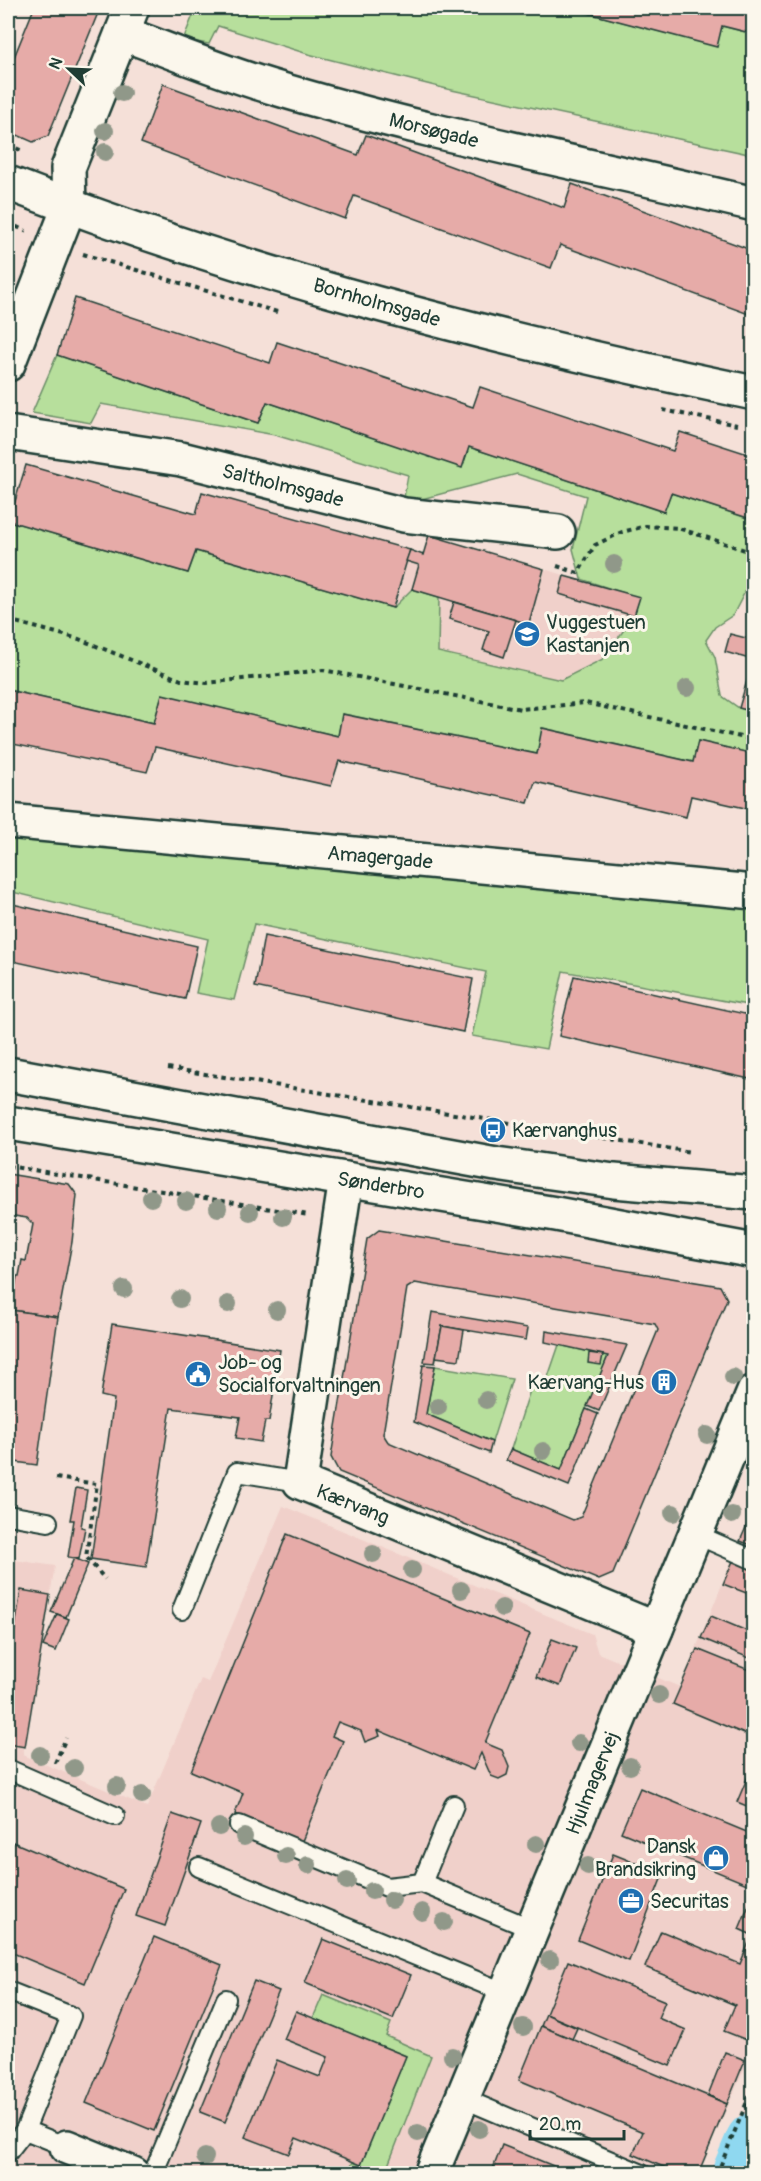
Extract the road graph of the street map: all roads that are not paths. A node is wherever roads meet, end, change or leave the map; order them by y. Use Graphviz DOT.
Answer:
graph roads {
  1 [pos="127,20"];
  2 [pos="8,183"];
  3 [pos="753,204"];
  4 [pos="69,207"];
  5 [pos="8,364"];
  6 [pos="753,393"];
  7 [pos="8,433"];
  8 [pos="550,531"];
  9 [pos="8,821"];
  10 [pos="753,892"];
  11 [pos="8,1074"];
  12 [pos="8,1123"];
  13 [pos="346,1179"];
  14 [pos="753,1193"];
  15 [pos="753,1251"];
  16 [pos="753,1392"];
  17 [pos="300,1482"];
  18 [pos="8,1515"];
  19 [pos="48,1522"];
  20 [pos="695,1534"];
  21 [pos="753,1560"];
  22 [pos="182,1610"];
  23 [pos="656,1629"];
  24 [pos="8,1769"];
  25 [pos="454,1805"];
  26 [pos="115,1816"];
  27 [pos="239,1825"];
  28 [pos="199,1867"];
  29 [pos="422,1883"];
  30 [pos="532,1929"];
  31 [pos="8,1991"];
  32 [pos="506,1993"];
  33 [pos="226,1999"];
  34 [pos="462,2098"];
  35 [pos="25,2130"];
  36 [pos="67,2147"];
  37 [pos="8,2152"];
  38 [pos="133,2174"];
  39 [pos="153,2174"];
  40 [pos="431,2174"];
  41 [pos="642,2174"];
  1 -- 3 [label="street, Morsøgade"];
  1 -- 4 [label="street"];
  2 -- 4 [label="street, Bornholmsgade"];
  4 -- 5 [label="street"];
  4 -- 6 [label="street, Bornholmsgade"];
  7 -- 8 [label="street, Saltholmsgade"];
  9 -- 10 [label="street, Amagergade"];
  11 -- 14 [label="street, Sønderbro"];
  12 -- 13 [label="street, Sønderbro"];
  13 -- 15 [label="street, Sønderbro"];
  13 -- 17 [label="street, Kærvang"];
  16 -- 20 [label="street, Hjulmagervej"];
  17 -- 22 [label="lane"];
  17 -- 23 [label="street, Kærvang"];
  18 -- 19 [label="lane"];
  20 -- 21 [label="lane"];
  20 -- 23 [label="street, Hjulmagervej"];
  23 -- 30 [label="street, Hjulmagervej"];
  24 -- 26 [label="lane"];
  25 -- 29 [label="lane"];
  27 -- 29 [label="lane"];
  28 -- 32 [label="lane"];
  29 -- 30 [label="lane"];
  30 -- 32 [label="street, Hjulmagervej"];
  31 -- 35 [label="lane"];
  32 -- 34 [label="street, Hjulmagervej"];
  33 -- 39 [label="lane"];
  34 -- 40 [label="street, Hjulmagervej"];
  34 -- 41 [label="lane"];
  35 -- 36 [label="lane"];
  35 -- 37 [label="lane"];
  36 -- 38 [label="street"];
}
